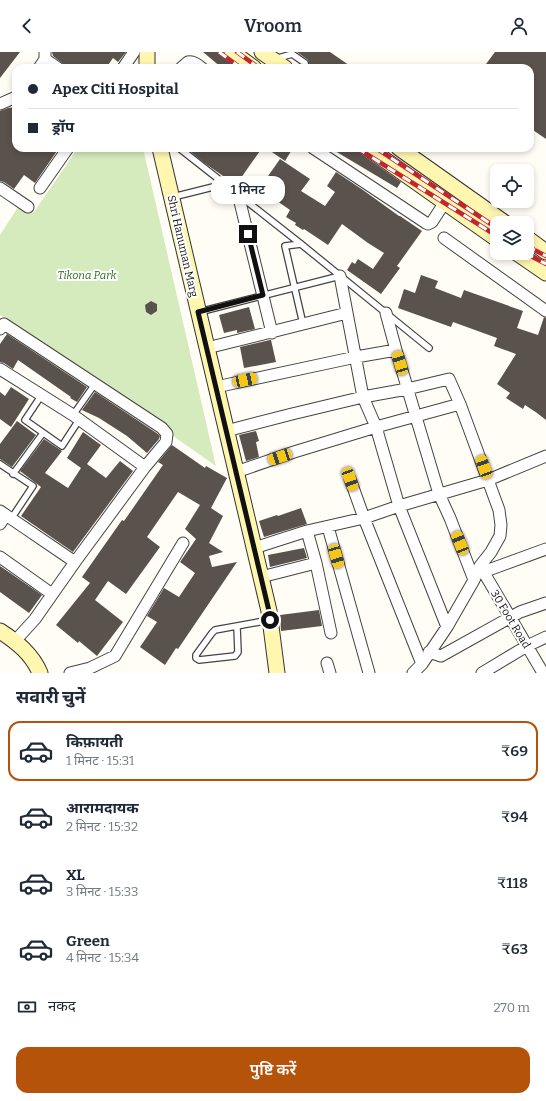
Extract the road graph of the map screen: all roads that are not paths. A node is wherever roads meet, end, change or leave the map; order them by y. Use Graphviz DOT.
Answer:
graph roads {
  1 [pos="134,52"];
  2 [pos="147,52"];
  3 [pos="232,52"];
  4 [pos="273,60"];
  5 [pos="126,64"];
  6 [pos="146,64"];
  7 [pos="186,64"];
  8 [pos="197,64"];
  9 [pos="248,64"];
  10 [pos="305,64"];
  11 [pos="12,99"];
  12 [pos="0,104"];
  13 [pos="65,152"];
  14 [pos="161,152"];
  15 [pos="183,152"];
  16 [pos="320,152"];
  17 [pos="374,152"];
  18 [pos="404,152"];
  19 [pos="225,184"];
  20 [pos="0,188"];
  21 [pos="40,188"];
  22 [pos="238,194"];
  23 [pos="171,197"];
  24 [pos="445,202"];
  25 [pos="28,207"];
  26 [pos="495,216"];
  27 [pos="490,234"];
  28 [pos="444,238"];
  29 [pos="534,243"];
  30 [pos="301,244"];
  31 [pos="546,252"];
  32 [pos="527,260"];
  33 [pos="546,274"];
  34 [pos="340,276"];
  35 [pos="294,287"];
  36 [pos="263,295"];
  37 [pos="546,311"];
  38 [pos="198,312"];
  39 [pos="347,313"];
  40 [pos="386,313"];
  41 [pos="303,325"];
  42 [pos="0,329"];
  43 [pos="272,332"];
  44 [pos="207,348"];
  45 [pos="429,348"];
  46 [pos="396,350"];
  47 [pos="356,357"];
  48 [pos="0,369"];
  49 [pos="95,384"];
  50 [pos="216,387"];
  51 [pos="407,389"];
  52 [pos="41,396"];
  53 [pos="363,398"];
  54 [pos="460,404"];
  55 [pos="416,417"];
  56 [pos="76,418"];
  57 [pos="376,428"];
  58 [pos="226,431"];
  59 [pos="43,433"];
  60 [pos="546,456"];
  61 [pos="0,464"];
  62 [pos="145,467"];
  63 [pos="236,472"];
  64 [pos="13,474"];
  65 [pos="350,479"];
  66 [pos="488,480"];
  67 [pos="439,494"];
  68 [pos="399,506"];
  69 [pos="4,517"];
  70 [pos="364,518"];
  71 [pos="328,527"];
  72 [pos="307,531"];
  73 [pos="183,543"];
  74 [pos="254,548"];
  75 [pos="546,549"];
  76 [pos="0,557"];
  77 [pos="75,562"];
  78 [pos="316,562"];
  79 [pos="482,569"];
  80 [pos="261,577"];
  81 [pos="474,580"];
  82 [pos="52,594"];
  83 [pos="546,603"];
  84 [pos="510,617"];
  85 [pos="270,620"];
  86 [pos="237,627"];
  87 [pos="447,627"];
  88 [pos="0,631"];
  89 [pos="332,633"];
  90 [pos="546,637"];
  91 [pos="15,641"];
  92 [pos="527,646"];
  93 [pos="429,652"];
  94 [pos="422,664"];
  95 [pos="40,673"];
  96 [pos="70,673"];
  97 [pos="277,673"];
  98 [pos="369,673"];
  99 [pos="413,673"];
  100 [pos="482,673"];
  101 [pos="543,673"];
  1 -- 5 [label="street"];
  2 -- 6 [label="street"];
  3 -- 9 [label="street"];
  4 -- 10 [label="lane"];
  7 -- 8 [label="street"];
  11 -- 12 [label="street"];
  13 -- 21 [label="street"];
  14 -- 23 [label="street, Shri Hanuman Marg"];
  15 -- 19 [label="lane"];
  16 -- 24 [label="street"];
  17 -- 24 [label="street"];
  18 -- 26 [label="street"];
  19 -- 22 [label="lane"];
  19 -- 23 [label="lane"];
  20 -- 25 [label="street"];
  22 -- 30 [label="lane"];
  22 -- 36 [label="street"];
  23 -- 38 [label="street, Shri Hanuman Marg"];
  24 -- 27 [label="street"];
  28 -- 37 [label="street"];
  29 -- 31 [label="street"];
  30 -- 34 [label="lane"];
  30 -- 35 [label="lane"];
  32 -- 33 [label="street"];
  34 -- 35 [label="lane"];
  34 -- 39 [label="street"];
  34 -- 40 [label="lane"];
  35 -- 36 [label="lane"];
  35 -- 41 [label="lane"];
  36 -- 38 [label="lane"];
  36 -- 43 [label="street"];
  38 -- 44 [label="street, Shri Hanuman Marg"];
  39 -- 41 [label="street"];
  39 -- 47 [label="street"];
  40 -- 45 [label="lane"];
  40 -- 46 [label="street"];
  41 -- 43 [label="street"];
  42 -- 49 [label="street"];
  43 -- 44 [label="street"];
  44 -- 50 [label="street, Shri Hanuman Marg"];
  46 -- 47 [label="street"];
  46 -- 51 [label="street"];
  47 -- 50 [label="street"];
  47 -- 53 [label="street"];
  48 -- 52 [label="street"];
  49 -- 56 [label="lane"];
  49 -- 62 [label="street"];
  50 -- 58 [label="street, Shri Hanuman Marg"];
  51 -- 53 [label="street"];
  51 -- 54 [label="street"];
  51 -- 55 [label="street"];
  52 -- 56 [label="street"];
  52 -- 59 [label="lane"];
  53 -- 57 [label="street"];
  53 -- 58 [label="street"];
  54 -- 55 [label="street"];
  54 -- 66 [label="street"];
  55 -- 57 [label="street"];
  55 -- 67 [label="street"];
  56 -- 59 [label="lane"];
  56 -- 62 [label="street"];
  57 -- 63 [label="street"];
  57 -- 68 [label="street"];
  58 -- 63 [label="street, Shri Hanuman Marg"];
  59 -- 64 [label="lane"];
  60 -- 66 [label="street"];
  61 -- 64 [label="lane"];
  62 -- 77 [label="street"];
  63 -- 74 [label="street, Shri Hanuman Marg"];
  64 -- 69 [label="lane"];
  65 -- 70 [label="street"];
  66 -- 67 [label="street"];
  66 -- 79 [label="street"];
  67 -- 68 [label="street"];
  67 -- 81 [label="street"];
  68 -- 70 [label="street"];
  68 -- 87 [label="street"];
  69 -- 77 [label="street"];
  70 -- 71 [label="street"];
  70 -- 94 [label="street"];
  71 -- 72 [label="street"];
  71 -- 98 [label="street"];
  72 -- 74 [label="street"];
  72 -- 78 [label="street"];
  73 -- 96 [label="street"];
  74 -- 80 [label="street, Shri Hanuman Marg"];
  75 -- 79 [label="street"];
  76 -- 82 [label="street"];
  77 -- 82 [label="street"];
  78 -- 80 [label="street"];
  78 -- 89 [label="street"];
  79 -- 81 [label="street"];
  79 -- 84 [label="street, 30 Foot Road"];
  80 -- 85 [label="street, Shri Hanuman Marg"];
  81 -- 87 [label="street"];
  82 -- 91 [label="street"];
  83 -- 84 [label="street"];
  84 -- 92 [label="street, 30 Foot Road"];
  84 -- 93 [label="street"];
  85 -- 86 [label="lane"];
  85 -- 97 [label="street, Shri Hanuman Marg"];
  86 -- 86 [label="lane"];
  87 -- 93 [label="street"];
  88 -- 91 [label="street"];
  90 -- 92 [label="street"];
  91 -- 95 [label="street"];
  92 -- 100 [label="street"];
  92 -- 101 [label="street, 30 Foot Road"];
  93 -- 94 [label="street"];
  94 -- 99 [label="street"];
}
